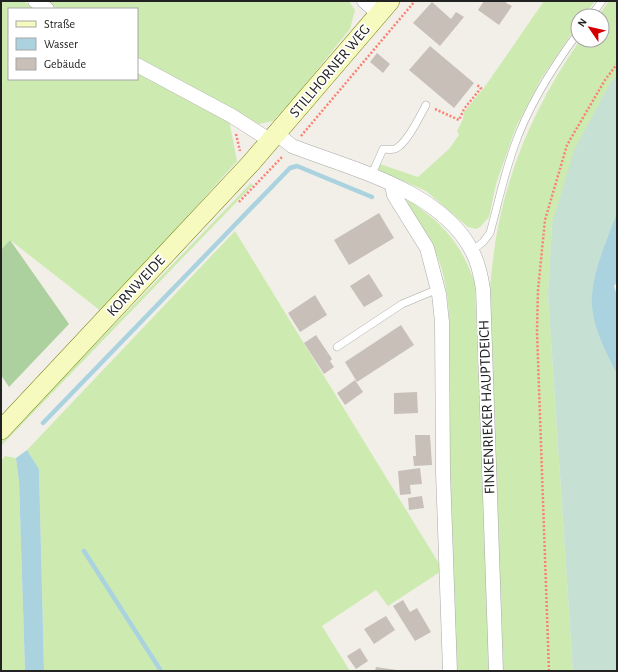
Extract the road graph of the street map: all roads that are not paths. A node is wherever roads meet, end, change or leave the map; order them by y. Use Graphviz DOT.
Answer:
graph roads {
  1 [pos="35,1"];
  2 [pos="364,1"];
  3 [pos="46,8"];
  4 [pos="385,8"];
  5 [pos="570,45"];
  6 [pos="138,66"];
  7 [pos="426,105"];
  8 [pos="274,138"];
  9 [pos="371,177"];
  10 [pos="392,185"];
  11 [pos="472,251"];
  12 [pos="438,289"];
  13 [pos="337,348"];
  14 [pos="1,430"];
  15 [pos="450,671"];
  16 [pos="496,671"];
  1 -- 3 [label="street"];
  2 -- 4 [label="street"];
  4 -- 8 [label="main road, STILLHORNER WEG"];
  5 -- 11 [label="lane"];
  6 -- 8 [label="street, FINKENRIEKER HAUPTDEICH"];
  7 -- 9 [label="lane"];
  8 -- 9 [label="street, FINKENRIEKER HAUPTDEICH"];
  8 -- 14 [label="main road, KORNWEIDE"];
  9 -- 10 [label="street, FINKENRIEKER HAUPTDEICH"];
  10 -- 11 [label="street, FINKENRIEKER HAUPTDEICH"];
  10 -- 12 [label="street"];
  11 -- 16 [label="street, FINKENRIEKER HAUPTDEICH"];
  12 -- 13 [label="lane"];
  12 -- 15 [label="street"];
}
